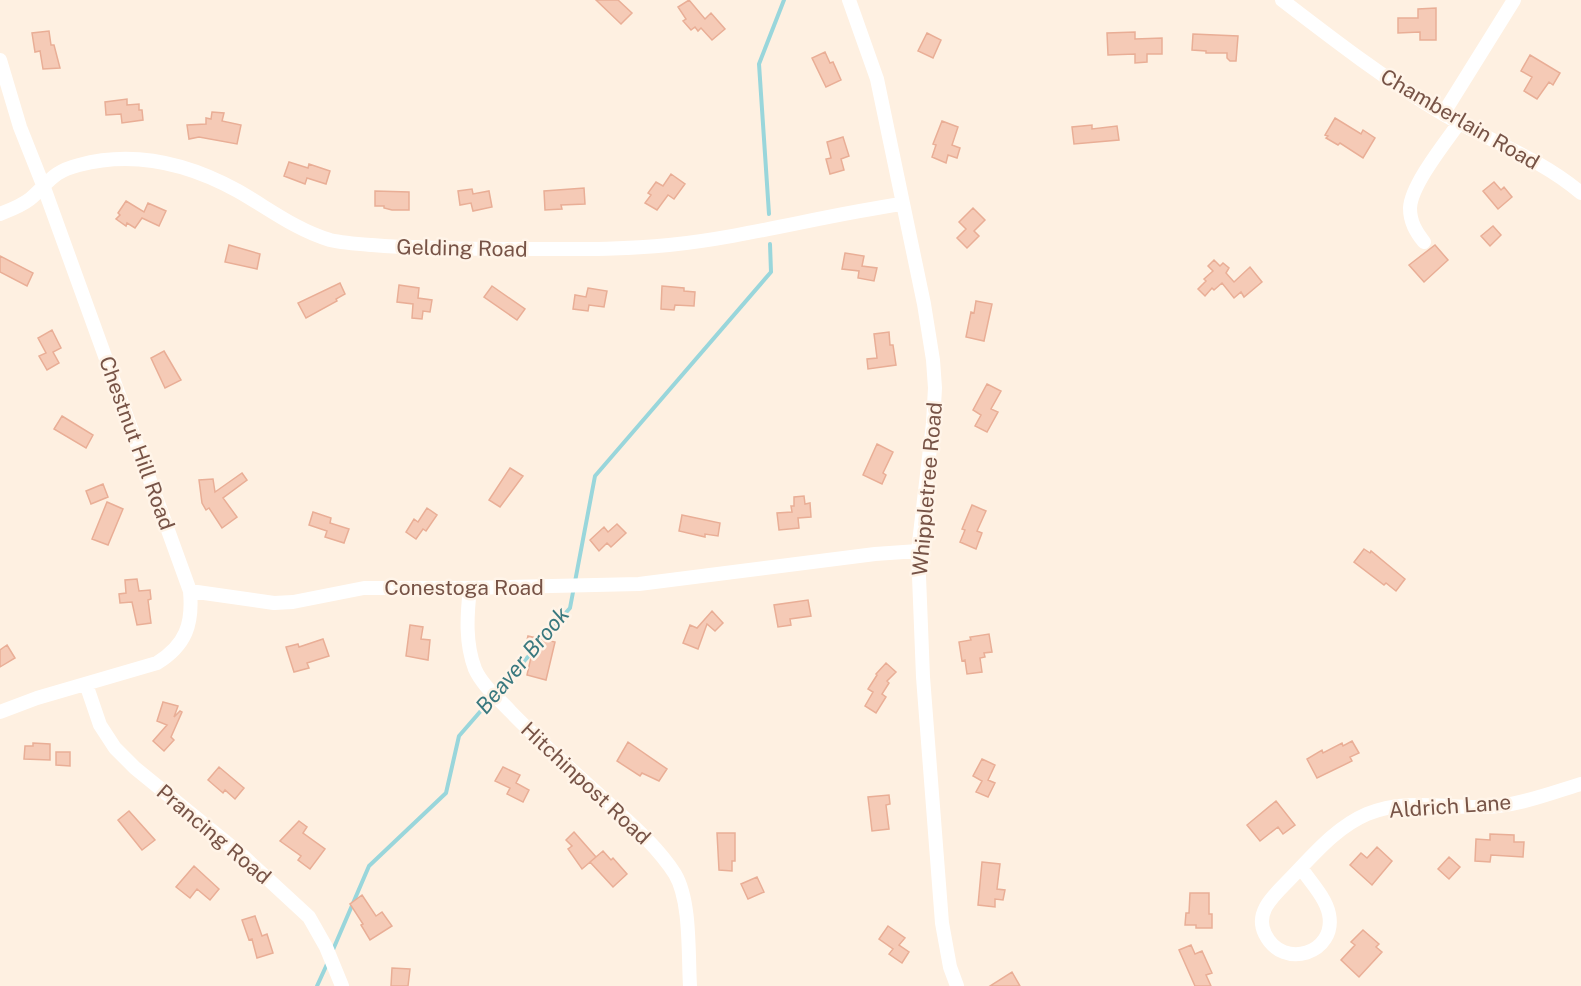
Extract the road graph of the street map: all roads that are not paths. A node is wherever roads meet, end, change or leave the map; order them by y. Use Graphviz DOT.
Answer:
graph roads {
  1 [pos="849,0"];
  2 [pos="1282,0"];
  3 [pos="1514,0"];
  4 [pos="0,60"];
  5 [pos="1443,114"];
  6 [pos="1459,123"];
  7 [pos="43,185"];
  8 [pos="1581,193"];
  9 [pos="902,204"];
  10 [pos="0,214"];
  11 [pos="1424,242"];
  12 [pos="918,551"];
  13 [pos="470,588"];
  14 [pos="190,591"];
  15 [pos="86,684"];
  16 [pos="0,712"];
  17 [pos="1581,784"];
  18 [pos="1301,868"];
  19 [pos="342,986"];
  20 [pos="690,986"];
  21 [pos="957,986"];
  1 -- 9 [label="street, Whippletree Road"];
  2 -- 5 [label="street, Chamberlain Road"];
  3 -- 5 [label="street"];
  4 -- 7 [label="street, Chestnut Hill Road"];
  5 -- 6 [label="street, Chamberlain Road"];
  6 -- 8 [label="street, Chamberlain Road"];
  6 -- 11 [label="street"];
  7 -- 9 [label="street, Gelding Road"];
  7 -- 10 [label="street, Gelding Road"];
  7 -- 14 [label="street, Chestnut Hill Road"];
  9 -- 12 [label="street, Whippletree Road"];
  12 -- 13 [label="street, Conestoga Road"];
  12 -- 21 [label="street, Whippletree Road"];
  13 -- 14 [label="street, Conestoga Road"];
  13 -- 20 [label="street, Hitchinpost Road"];
  14 -- 15 [label="street, Chestnut Hill Road"];
  15 -- 16 [label="street, Chestnut Hill Road"];
  15 -- 19 [label="street, Prancing Road"];
  17 -- 18 [label="street, Aldrich Lane"];
  18 -- 18 [label="street, Aldrich Lane"];
}
